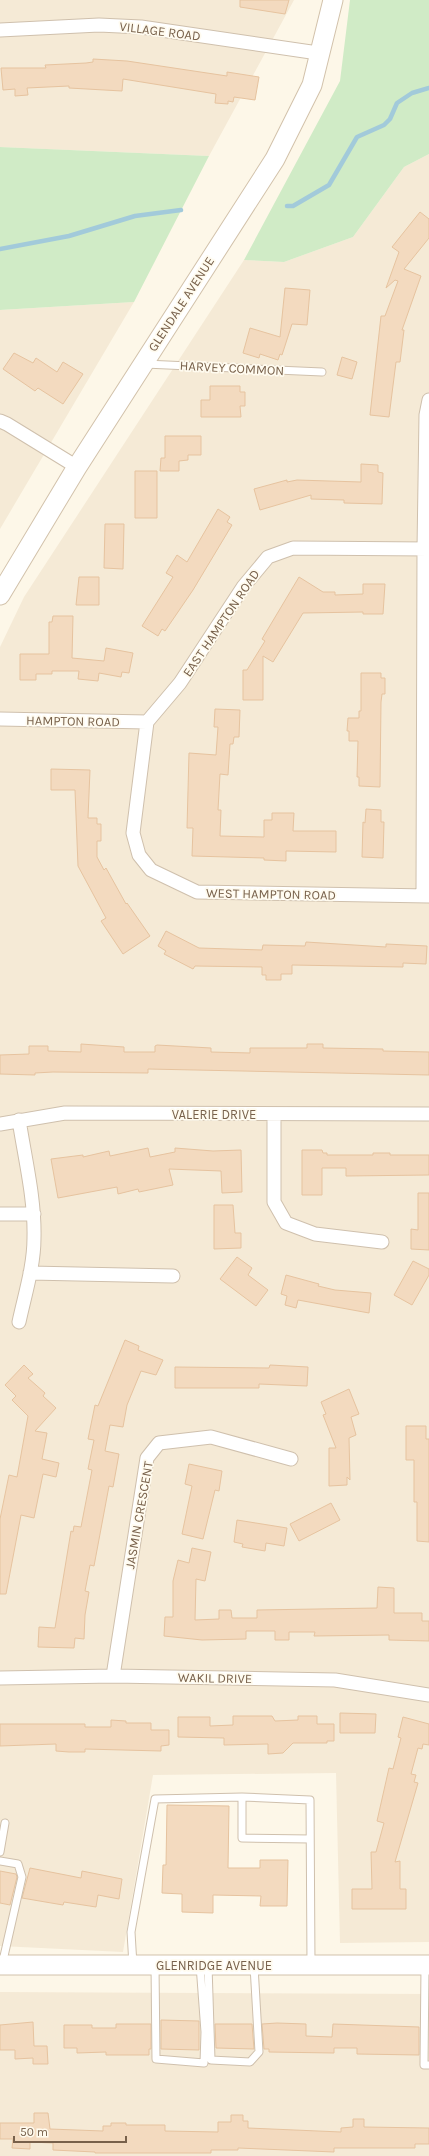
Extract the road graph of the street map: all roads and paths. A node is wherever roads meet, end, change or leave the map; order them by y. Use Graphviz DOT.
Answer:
graph roads {
  1 [pos="333,0"];
  2 [pos="0,30"];
  3 [pos="318,53"];
  4 [pos="143,364"];
  5 [pos="322,372"];
  6 [pos="429,400"];
  7 [pos="0,422"];
  8 [pos="77,467"];
  9 [pos="426,549"];
  10 [pos="0,595"];
  11 [pos="0,719"];
  12 [pos="147,722"];
  13 [pos="426,896"];
  14 [pos="274,1114"];
  15 [pos="429,1114"];
  16 [pos="19,1120"];
  17 [pos="0,1124"];
  18 [pos="0,1214"];
  19 [pos="34,1214"];
  20 [pos="382,1242"];
  21 [pos="30,1274"];
  22 [pos="173,1276"];
  23 [pos="20,1322"];
  24 [pos="291,1459"];
  25 [pos="113,1676"];
  26 [pos="0,1678"];
  27 [pos="429,1695"];
  28 [pos="242,1798"];
  29 [pos="6,1823"];
  30 [pos="310,1839"];
  31 [pos="0,1852"];
  32 [pos="0,1861"];
  33 [pos="1,1965"];
  34 [pos="133,1965"];
  35 [pos="155,1965"];
  36 [pos="204,1965"];
  37 [pos="254,1965"];
  38 [pos="312,1965"];
  39 [pos="427,1965"];
  40 [pos="429,2065"];
  1 -- 3 [label="main road, GLENDALE AVENUE"];
  2 -- 3 [label="street, VILLAGE ROAD"];
  3 -- 4 [label="main road, GLENDALE AVENUE"];
  4 -- 5 [label="lane, HARVEY COMMON"];
  4 -- 8 [label="main road, GLENDALE AVENUE"];
  6 -- 9 [label="street"];
  7 -- 8 [label="street"];
  8 -- 10 [label="main road, GLENDALE AVENUE"];
  9 -- 12 [label="street, EAST HAMPTON ROAD"];
  9 -- 13 [label="street"];
  11 -- 12 [label="street, HAMPTON ROAD"];
  12 -- 13 [label="street, WEST HAMPTON ROAD"];
  14 -- 15 [label="street, VALERIE DRIVE"];
  14 -- 16 [label="street, VALERIE DRIVE"];
  14 -- 20 [label="street"];
  16 -- 17 [label="street, VALERIE DRIVE"];
  16 -- 19 [label="street"];
  18 -- 19 [label="street"];
  19 -- 21 [label="street"];
  21 -- 22 [label="street"];
  21 -- 23 [label="street"];
  24 -- 25 [label="street, JASMIN CRESCENT"];
  25 -- 26 [label="street, WAKIL DRIVE"];
  25 -- 27 [label="street, WAKIL DRIVE"];
  28 -- 30 [label="lane"];
  28 -- 30 [label="lane"];
  28 -- 34 [label="lane"];
  29 -- 31 [label="lane"];
  30 -- 38 [label="lane"];
  32 -- 33 [label="lane"];
  33 -- 34 [label="main road, GLENRIDGE AVENUE"];
  34 -- 35 [label="main road, GLENRIDGE AVENUE"];
  35 -- 36 [label="main road, GLENRIDGE AVENUE"];
  35 -- 36 [label="lane"];
  36 -- 37 [label="main road, GLENRIDGE AVENUE"];
  36 -- 37 [label="lane"];
  37 -- 38 [label="main road, GLENRIDGE AVENUE"];
  38 -- 39 [label="main road, GLENRIDGE AVENUE"];
  39 -- 40 [label="lane"];
}
